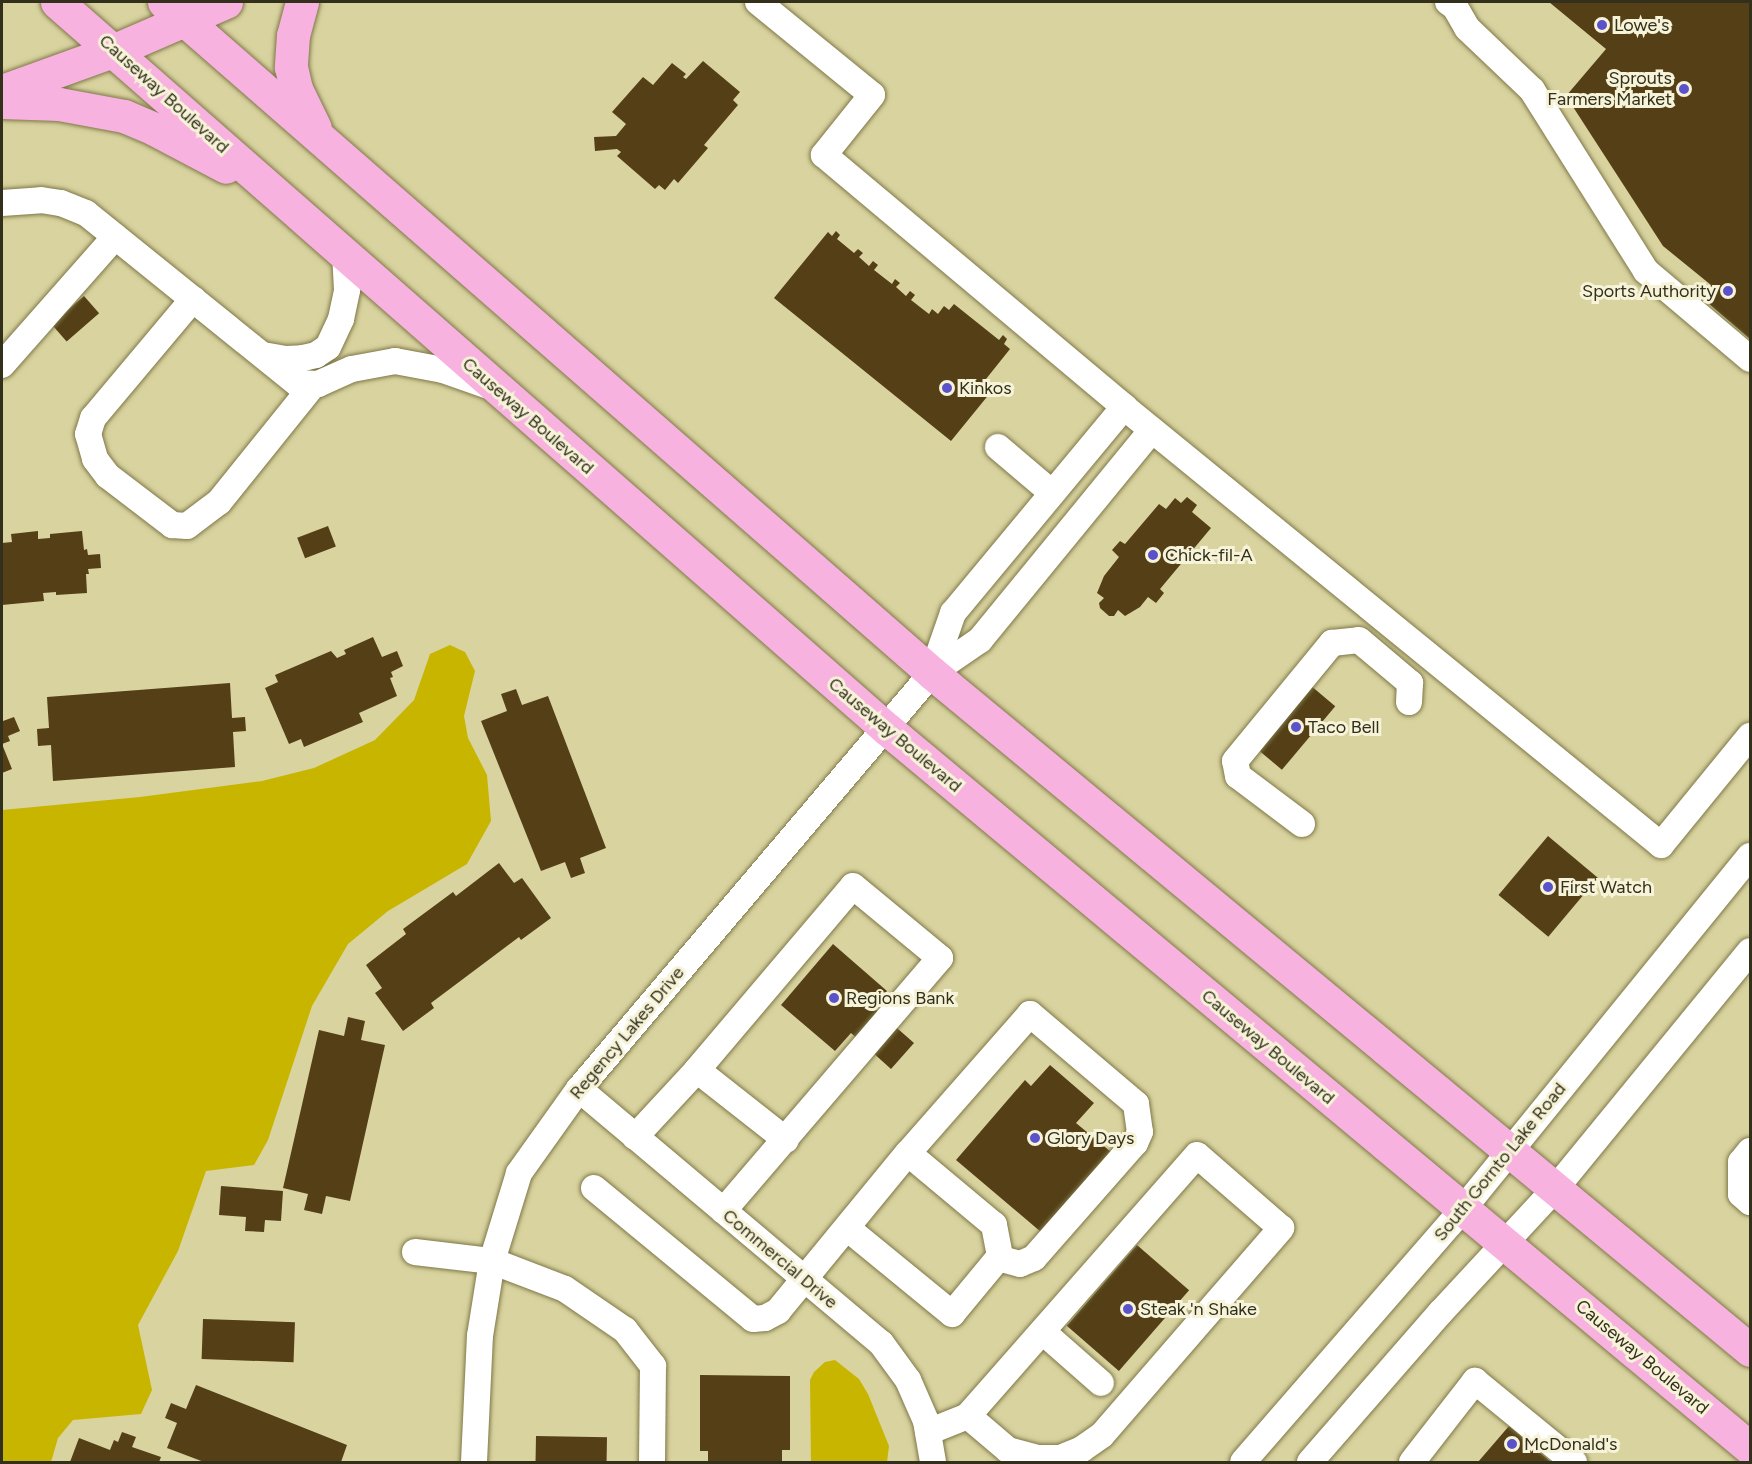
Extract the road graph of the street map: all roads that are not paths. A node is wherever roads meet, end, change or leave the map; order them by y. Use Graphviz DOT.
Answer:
graph roads {
  1 [pos="57,2"];
  2 [pos="226,2"];
  3 [pos="302,2"];
  4 [pos="758,2"];
  5 [pos="1448,2"];
  6 [pos="175,11"];
  7 [pos="115,50"];
  8 [pos="2,91"];
  9 [pos="2,102"];
  10 [pos="320,138"];
  11 [pos="278,196"];
  12 [pos="2,203"];
  13 [pos="115,237"];
  14 [pos="345,256"];
  15 [pos="193,299"];
  16 [pos="263,354"];
  17 [pos="1750,359"];
  18 [pos="2,364"];
  19 [pos="314,384"];
  20 [pos="497,389"];
  21 [pos="1124,406"];
  22 [pos="1152,430"];
  23 [pos="998,447"];
  24 [pos="1052,493"];
  25 [pos="932,674"];
  26 [pos="1408,702"];
  27 [pos="887,729"];
  28 [pos="1750,736"];
  29 [pos="1302,824"];
  30 [pos="1750,856"];
  31 [pos="1750,951"];
  32 [pos="697,1070"];
  33 [pos="579,1089"];
  34 [pos="635,1137"];
  35 [pos="786,1140"];
  36 [pos="1509,1150"];
  37 [pos="1750,1151"];
  38 [pos="908,1153"];
  39 [pos="594,1188"];
  40 [pos="1556,1188"];
  41 [pos="1750,1202"];
  42 [pos="1463,1209"];
  43 [pos="723,1211"];
  44 [pos="847,1228"];
  45 [pos="1505,1243"];
  46 [pos="415,1252"];
  47 [pos="998,1258"];
  48 [pos="492,1261"];
  49 [pos="804,1279"];
  50 [pos="1043,1332"];
  51 [pos="1750,1350"];
  52 [pos="1101,1383"];
  53 [pos="968,1416"];
  54 [pos="928,1432"];
  55 [pos="1750,1448"];
  56 [pos="474,1462"];
  57 [pos="652,1462"];
  58 [pos="933,1462"];
  59 [pos="1243,1462"];
  60 [pos="1310,1462"];
  61 [pos="1412,1462"];
  62 [pos="1574,1462"];
  1 -- 7 [label="main road, Causeway Boulevard"];
  2 -- 6 [label="main road"];
  3 -- 10 [label="main road"];
  4 -- 21 [label="street"];
  5 -- 17 [label="street"];
  6 -- 7 [label="main road"];
  6 -- 10 [label="main road"];
  7 -- 8 [label="main road"];
  7 -- 11 [label="main road, Causeway Boulevard"];
  9 -- 11 [label="main road"];
  10 -- 25 [label="main road"];
  11 -- 14 [label="main road, Causeway Boulevard"];
  12 -- 13 [label="street"];
  13 -- 15 [label="street"];
  13 -- 18 [label="street"];
  14 -- 16 [label="street"];
  14 -- 20 [label="main road, Causeway Boulevard"];
  15 -- 16 [label="street"];
  15 -- 19 [label="street"];
  16 -- 19 [label="street"];
  19 -- 20 [label="street"];
  20 -- 27 [label="main road, Causeway Boulevard"];
  21 -- 22 [label="street"];
  21 -- 24 [label="street"];
  22 -- 25 [label="street"];
  22 -- 28 [label="street"];
  23 -- 24 [label="street"];
  24 -- 25 [label="street"];
  25 -- 27 [label="street, Regency Lakes Drive"];
  25 -- 36 [label="main road"];
  26 -- 29 [label="street"];
  27 -- 33 [label="street, Regency Lakes Drive"];
  27 -- 42 [label="main road, Causeway Boulevard"];
  30 -- 36 [label="street, South Gornto Lake Road"];
  31 -- 40 [label="street"];
  32 -- 34 [label="street"];
  32 -- 35 [label="street"];
  32 -- 35 [label="street"];
  33 -- 34 [label="street, Commercial Drive"];
  33 -- 48 [label="street, Regency Lakes Drive"];
  34 -- 43 [label="street, Commercial Drive"];
  35 -- 43 [label="street"];
  36 -- 40 [label="main road"];
  36 -- 42 [label="street, South Gornto Lake Road"];
  37 -- 41 [label="street"];
  38 -- 44 [label="street"];
  38 -- 47 [label="street"];
  38 -- 47 [label="street"];
  39 -- 49 [label="street"];
  40 -- 45 [label="street"];
  40 -- 51 [label="main road"];
  42 -- 45 [label="main road, Causeway Boulevard"];
  42 -- 59 [label="street, South Gornto Lake Road"];
  43 -- 49 [label="street, Commercial Drive"];
  44 -- 47 [label="street"];
  44 -- 49 [label="street"];
  45 -- 55 [label="main road, Causeway Boulevard"];
  45 -- 60 [label="street"];
  46 -- 48 [label="street"];
  48 -- 56 [label="street, Regency Lakes Drive"];
  48 -- 57 [label="street"];
  49 -- 54 [label="street, Commercial Drive"];
  50 -- 52 [label="street"];
  50 -- 53 [label="street"];
  50 -- 53 [label="street"];
  53 -- 54 [label="street"];
  54 -- 58 [label="street, Commercial Drive"];
  61 -- 62 [label="street"];
}
